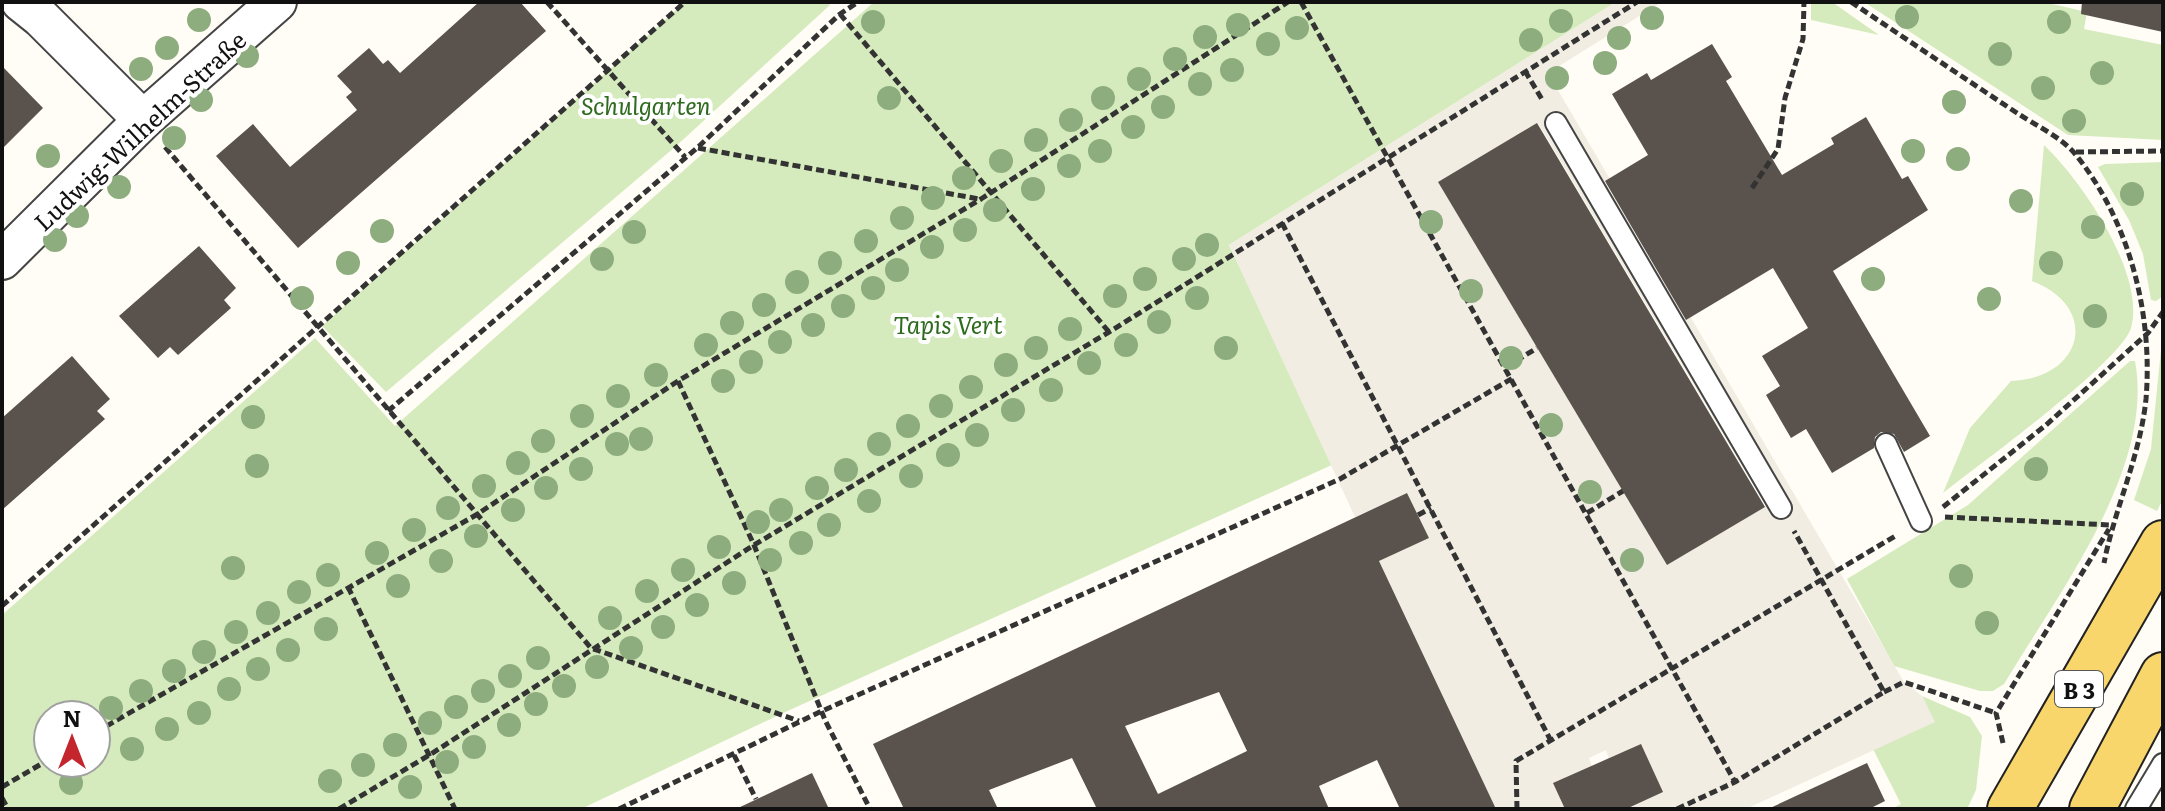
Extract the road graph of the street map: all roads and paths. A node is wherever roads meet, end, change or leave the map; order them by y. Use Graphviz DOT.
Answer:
graph roads {
  1 [pos="21,2"];
  2 [pos="277,2"];
  3 [pos="547,2"];
  4 [pos="685,2"];
  5 [pos="858,2"];
  6 [pos="1288,2"];
  7 [pos="1301,2"];
  8 [pos="1637,2"];
  9 [pos="1804,2"];
  10 [pos="1851,2"];
  11 [pos="840,14"];
  12 [pos="606,69"];
  13 [pos="143,120"];
  14 [pos="1556,123"];
  15 [pos="697,148"];
  16 [pos="2163,151"];
  17 [pos="2075,152"];
  18 [pos="685,157"];
  19 [pos="1389,157"];
  20 [pos="1752,188"];
  21 [pos="993,192"];
  22 [pos="981,199"];
  23 [pos="1282,223"];
  24 [pos="2,260"];
  25 [pos="2163,312"];
  26 [pos="315,326"];
  27 [pos="1109,332"];
  28 [pos="2148,333"];
  29 [pos="1537,348"];
  30 [pos="1506,367"];
  31 [pos="1513,378"];
  32 [pos="678,381"];
  33 [pos="388,411"];
  34 [pos="1886,444"];
  35 [pos="1399,446"];
  36 [pos="1623,491"];
  37 [pos="1431,508"];
  38 [pos="1781,508"];
  39 [pos="1587,513"];
  40 [pos="476,515"];
  41 [pos="1418,515"];
  42 [pos="1921,521"];
  43 [pos="2111,525"];
  44 [pos="2163,543"];
  45 [pos="754,545"];
  46 [pos="2103,568"];
  47 [pos="1821,580"];
  48 [pos="348,586"];
  49 [pos="2,606"];
  50 [pos="591,648"];
  51 [pos="1672,668"];
  52 [pos="2163,675"];
  53 [pos="1884,692"];
  54 [pos="822,711"];
  55 [pos="1996,713"];
  56 [pos="800,722"];
  57 [pos="112,723"];
  58 [pos="1551,741"];
  59 [pos="431,754"];
  60 [pos="734,755"];
  61 [pos="2006,755"];
  62 [pos="2163,764"];
  63 [pos="32,769"];
  64 [pos="1735,782"];
  65 [pos="2,787"];
  66 [pos="2,798"];
  67 [pos="756,799"];
  68 [pos="8,809"];
  69 [pos="339,809"];
  70 [pos="455,809"];
  71 [pos="619,809"];
  72 [pos="870,809"];
  73 [pos="1517,809"];
  74 [pos="1677,809"];
  75 [pos="2010,809"];
  76 [pos="2092,809"];
  77 [pos="2136,809"];
  1 -- 13 [label="street"];
  2 -- 13 [label="street, Ludwig-Wilhelm-Straße"];
  3 -- 12 [label="path"];
  4 -- 12 [label="path"];
  5 -- 11 [label="path"];
  6 -- 21 [label="path"];
  7 -- 19 [label="path"];
  8 -- 19 [label="path"];
  9 -- 20 [label="path"];
  10 -- 17 [label="path"];
  11 -- 15 [label="path"];
  11 -- 21 [label="path"];
  12 -- 18 [label="path"];
  12 -- 26 [label="path"];
  13 -- 24 [label="street, Ludwig-Wilhelm-Straße"];
  13 -- 26 [label="path"];
  14 -- 38 [label="lane"];
  15 -- 18 [label="path"];
  15 -- 22 [label="path"];
  16 -- 17 [label="path"];
  17 -- 28 [label="path"];
  18 -- 33 [label="path"];
  19 -- 23 [label="path"];
  19 -- 30 [label="path"];
  21 -- 22 [label="path"];
  21 -- 27 [label="path"];
  22 -- 32 [label="path"];
  23 -- 27 [label="path"];
  23 -- 35 [label="path"];
  25 -- 28 [label="path"];
  26 -- 33 [label="path"];
  26 -- 49 [label="path"];
  27 -- 45 [label="path"];
  28 -- 43 [label="path"];
  28 -- 43 [label="path"];
  29 -- 30 [label="path"];
  30 -- 31 [label="path"];
  31 -- 35 [label="path"];
  31 -- 39 [label="path"];
  32 -- 40 [label="path"];
  32 -- 45 [label="path"];
  33 -- 40 [label="path"];
  34 -- 42 [label="lane"];
  35 -- 37 [label="path"];
  35 -- 54 [label="path"];
  36 -- 39 [label="path"];
  37 -- 41 [label="path"];
  37 -- 58 [label="path"];
  38 -- 47 [label="path"];
  39 -- 51 [label="path"];
  40 -- 48 [label="path"];
  40 -- 50 [label="path"];
  42 -- 47 [label="path"];
  43 -- 46 [label="path"];
  43 -- 55 [label="path"];
  44 -- 75 [label="main road, B 3"];
  45 -- 50 [label="path"];
  45 -- 54 [label="path"];
  47 -- 51 [label="path"];
  47 -- 53 [label="path"];
  48 -- 57 [label="path"];
  48 -- 59 [label="path"];
  50 -- 56 [label="path"];
  50 -- 59 [label="path"];
  51 -- 58 [label="path"];
  51 -- 64 [label="path"];
  52 -- 76 [label="main road"];
  53 -- 55 [label="path"];
  53 -- 64 [label="path"];
  54 -- 56 [label="path"];
  54 -- 72 [label="path"];
  55 -- 61 [label="path"];
  56 -- 60 [label="path"];
  58 -- 73 [label="path"];
  59 -- 69 [label="path"];
  59 -- 70 [label="path"];
  60 -- 67 [label="path"];
  60 -- 71 [label="path"];
  62 -- 77 [label="lane"];
  63 -- 65 [label="path"];
  64 -- 74 [label="path"];
  66 -- 68 [label="path"];
}
